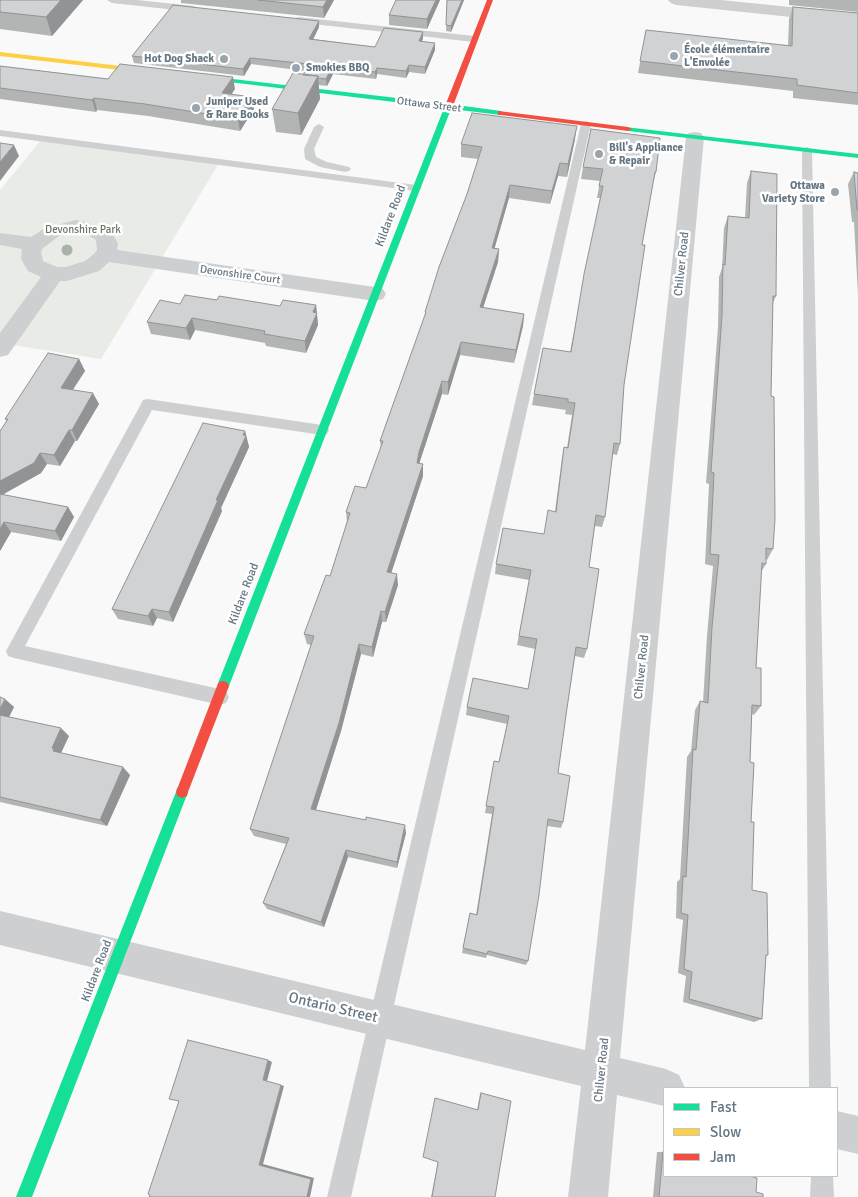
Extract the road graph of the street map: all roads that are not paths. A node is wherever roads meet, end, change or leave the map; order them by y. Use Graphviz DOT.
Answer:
graph roads {
  1 [pos="112,0"];
  2 [pos="490,0"];
  3 [pos="676,0"];
  4 [pos="200,10"];
  5 [pos="288,19"];
  6 [pos="858,19"];
  7 [pos="474,40"];
  8 [pos="0,54"];
  9 [pos="168,74"];
  10 [pos="188,76"];
  11 [pos="448,107"];
  12 [pos="586,124"];
  13 [pos="319,127"];
  14 [pos="0,133"];
  15 [pos="695,137"];
  16 [pos="807,150"];
  17 [pos="858,156"];
  18 [pos="418,183"];
  19 [pos="0,239"];
  20 [pos="35,244"];
  21 [pos="105,255"];
  22 [pos="54,274"];
  23 [pos="375,294"];
  24 [pos="0,349"];
  25 [pos="322,430"];
  26 [pos="220,696"];
  27 [pos="0,928"];
  28 [pos="118,955"];
  29 [pos="380,1019"];
  30 [pos="601,1073"];
  31 [pos="663,1087"];
  32 [pos="820,1087"];
  33 [pos="838,1130"];
  34 [pos="858,1135"];
  35 [pos="822,1177"];
  36 [pos="24,1197"];
  37 [pos="339,1197"];
  38 [pos="588,1197"];
  39 [pos="822,1197"];
  1 -- 4 [label="lane"];
  2 -- 7 [label="street, Kildare Road"];
  3 -- 6 [label="street"];
  5 -- 7 [label="lane"];
  7 -- 11 [label="street, Kildare Road"];
  8 -- 9 [label="street"];
  10 -- 11 [label="street, Ottawa Street"];
  11 -- 12 [label="street, Ottawa Street"];
  11 -- 18 [label="street, Kildare Road"];
  12 -- 15 [label="street, Ottawa Street"];
  12 -- 29 [label="lane"];
  13 -- 18 [label="lane"];
  14 -- 18 [label="lane"];
  15 -- 16 [label="street, Ottawa Street"];
  15 -- 30 [label="street, Chilver Road"];
  16 -- 17 [label="street, Ottawa Street"];
  16 -- 32 [label="lane"];
  18 -- 23 [label="street, Kildare Road"];
  19 -- 20 [label="street"];
  20 -- 21 [label="street"];
  20 -- 22 [label="street"];
  21 -- 22 [label="street"];
  21 -- 23 [label="street, Devonshire Court"];
  22 -- 24 [label="street"];
  23 -- 25 [label="street, Kildare Road"];
  25 -- 26 [label="street, Kildare Road"];
  25 -- 26 [label="lane"];
  26 -- 28 [label="street, Kildare Road"];
  27 -- 28 [label="street, Ontario Street"];
  28 -- 29 [label="street, Ontario Street"];
  28 -- 36 [label="street, Kildare Road"];
  29 -- 30 [label="street, Ontario Street"];
  29 -- 37 [label="lane"];
  30 -- 31 [label="street, Ontario Street"];
  30 -- 38 [label="street, Chilver Road"];
  33 -- 34 [label="street"];
  35 -- 39 [label="lane"];
}
